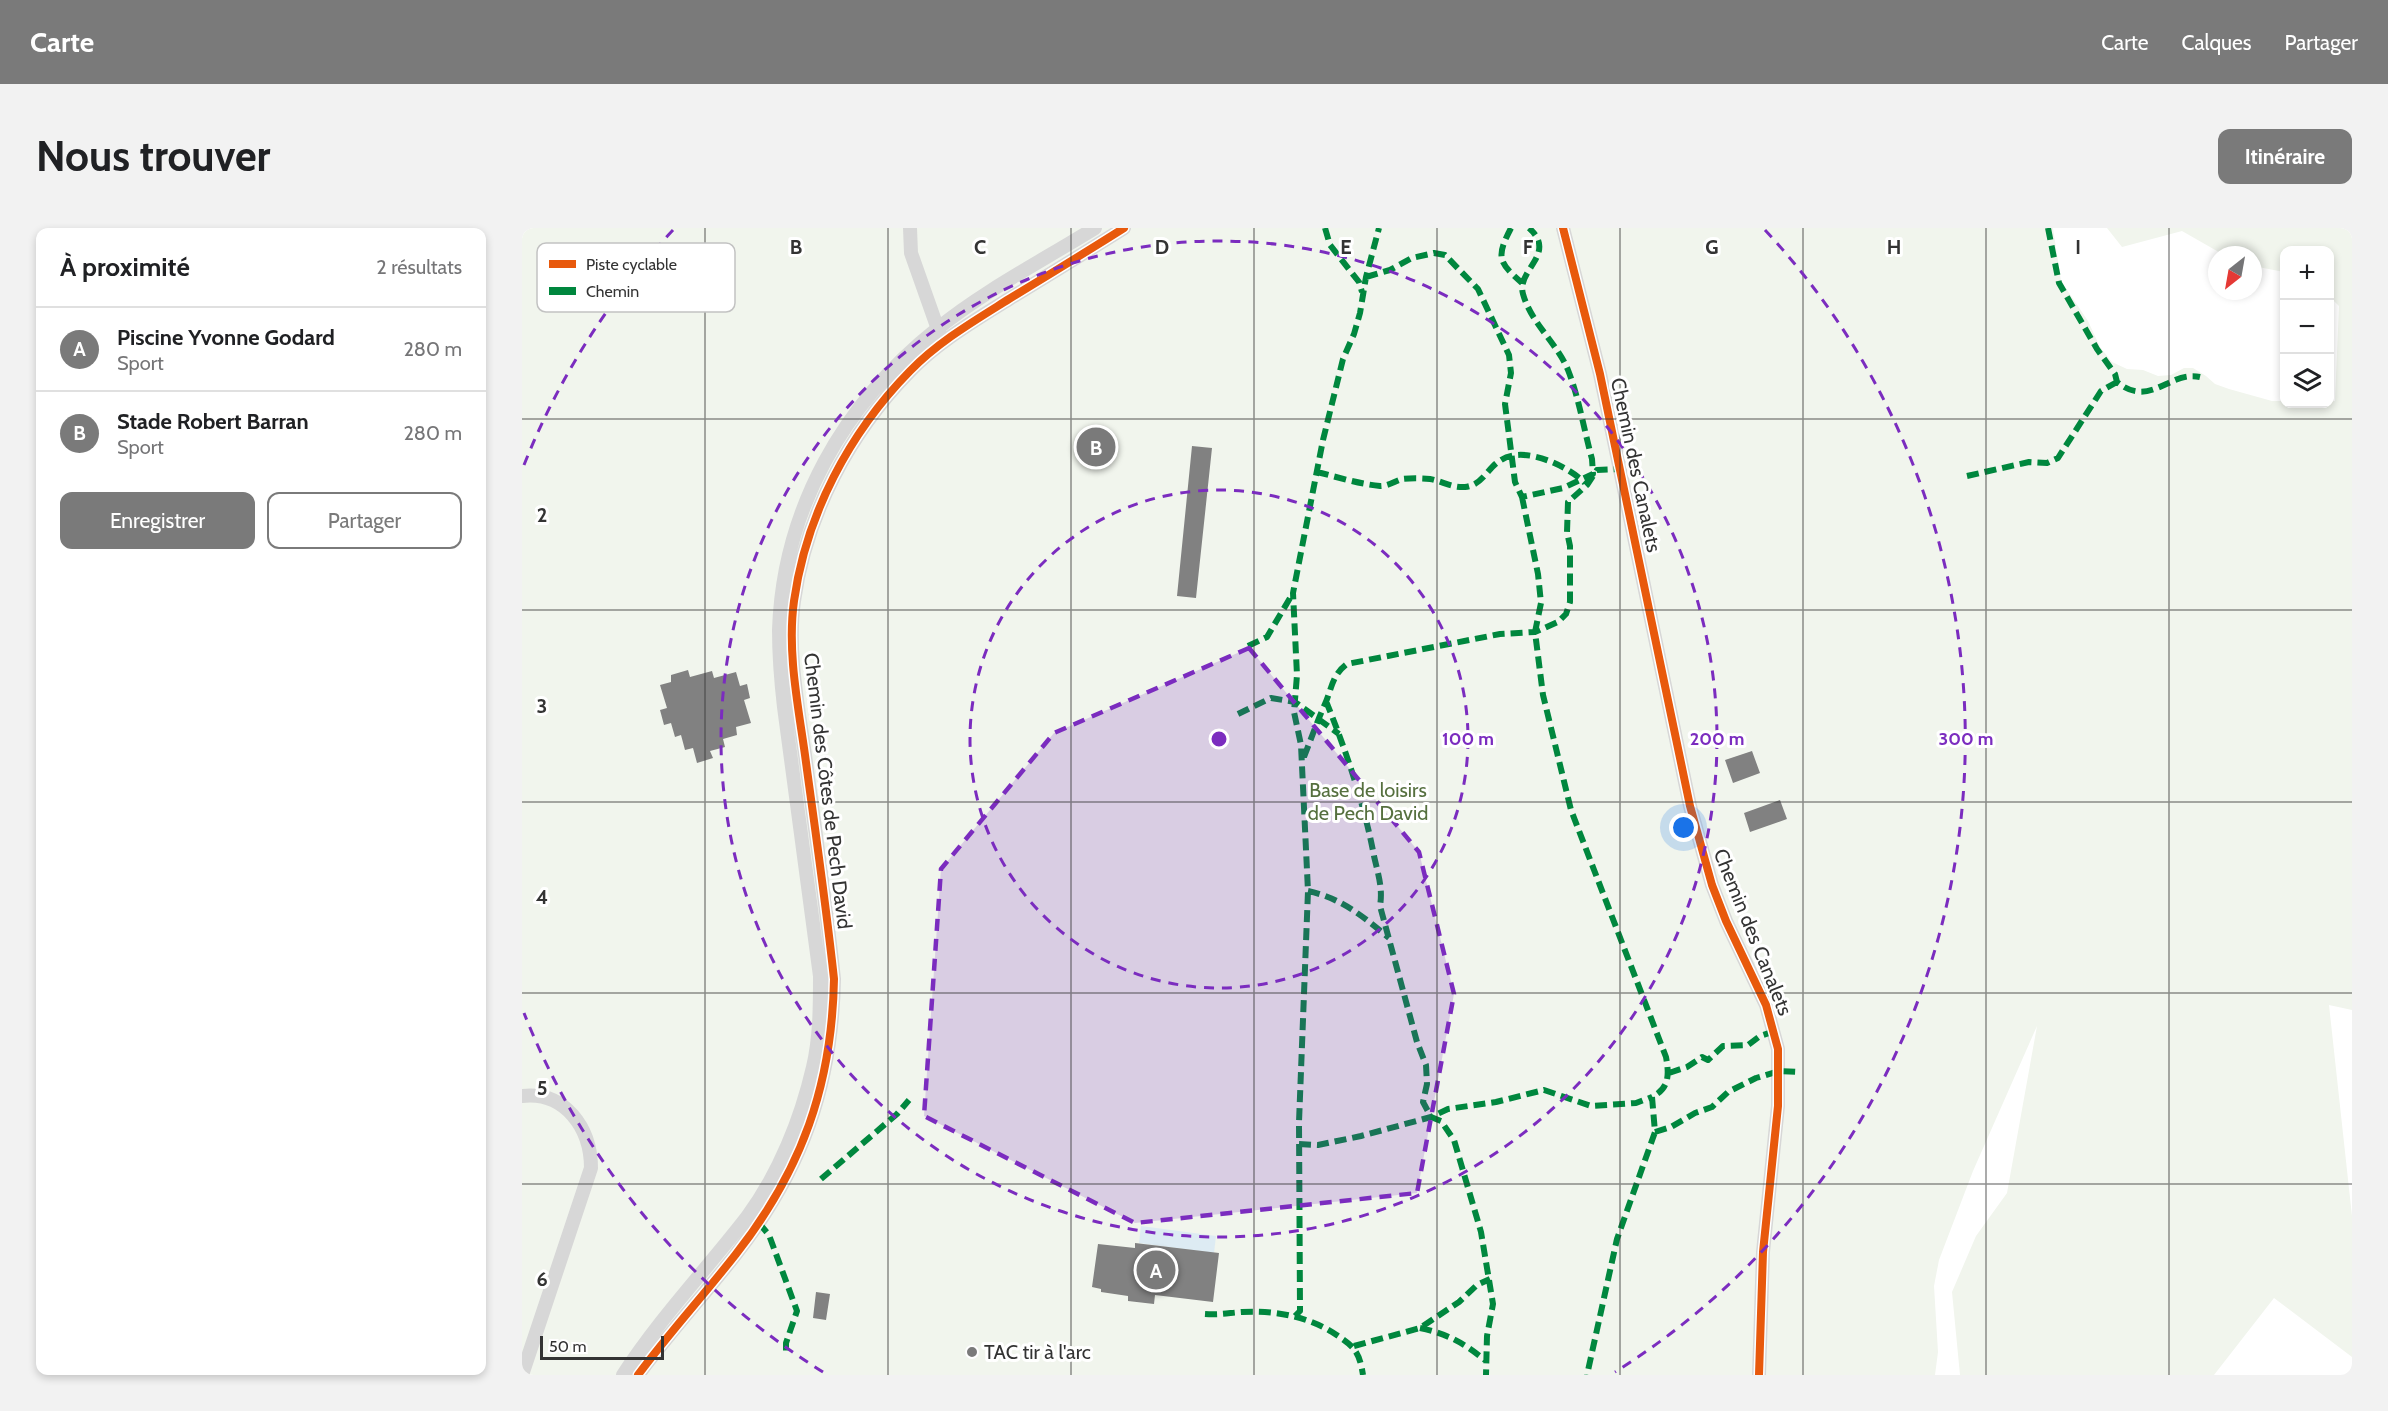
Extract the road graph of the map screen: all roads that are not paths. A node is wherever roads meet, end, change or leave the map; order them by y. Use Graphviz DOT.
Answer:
graph roads {
  1 [pos="910,228"];
  2 [pos="1095,228"];
  3 [pos="1124,228"];
  4 [pos="1563,228"];
  5 [pos="936,329"];
  6 [pos="944,342"];
  7 [pos="522,1096"];
  8 [pos="522,1375"];
  9 [pos="623,1375"];
  10 [pos="638,1375"];
  11 [pos="1759,1375"];
  1 -- 5 [label="street"];
  2 -- 5 [label="street, Chemin des Côtes de Pech David"];
  3 -- 6 [label="street, Chemin des Côtes de Pech David"];
  4 -- 11 [label="street, Chemin des Canalets"];
  5 -- 6 [label="street"];
  5 -- 9 [label="street, Chemin des Côtes de Pech David"];
  6 -- 10 [label="street, Chemin des Côtes de Pech David"];
  7 -- 8 [label="street"];
}
